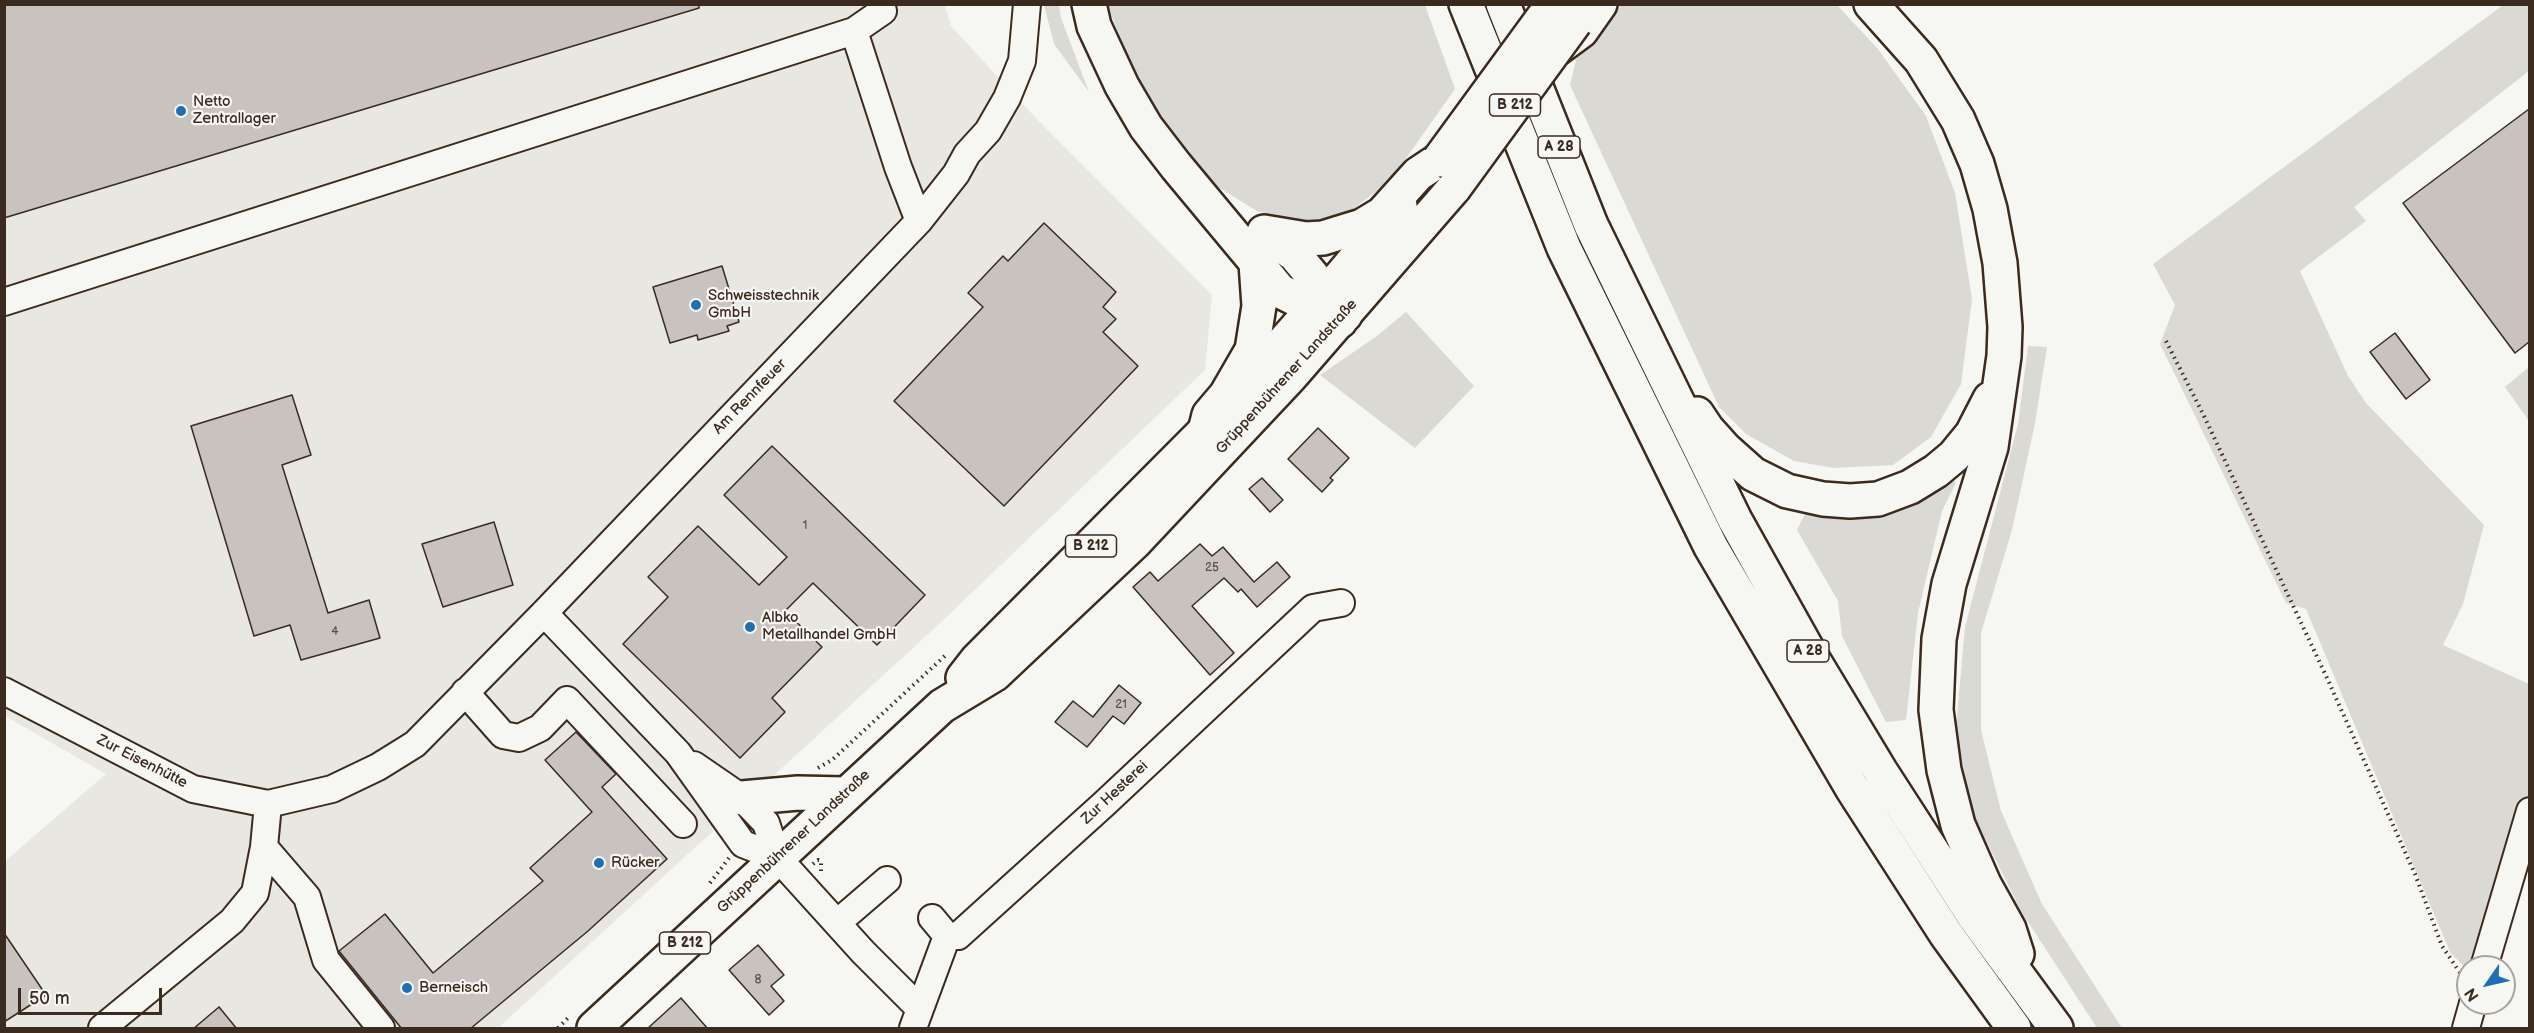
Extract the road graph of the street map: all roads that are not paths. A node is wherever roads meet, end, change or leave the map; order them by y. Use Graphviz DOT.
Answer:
graph roads {
  1 [pos="881,4"];
  2 [pos="1027,4"];
  3 [pos="1089,4"];
  4 [pos="1466,4"];
  5 [pos="1503,4"];
  6 [pos="1871,4"];
  7 [pos="1575,19"];
  8 [pos="854,31"];
  9 [pos="1446,174"];
  10 [pos="1210,205"];
  11 [pos="918,221"];
  12 [pos="1264,232"];
  13 [pos="1256,263"];
  14 [pos="1622,287"];
  15 [pos="4,302"];
  16 [pos="1331,309"];
  17 [pos="2001,379"];
  18 [pos="1205,431"];
  19 [pos="1341,603"];
  20 [pos="544,613"];
  21 [pos="4,691"];
  22 [pos="465,692"];
  23 [pos="942,706"];
  24 [pos="678,753"];
  25 [pos="846,794"];
  26 [pos="742,798"];
  27 [pos="268,804"];
  28 [pos="2529,811"];
  29 [pos="683,824"];
  30 [pos="264,848"];
  31 [pos="777,857"];
  32 [pos="887,880"];
  33 [pos="837,923"];
  34 [pos="2487,955"];
  35 [pos="2030,993"];
  36 [pos="916,1019"];
  37 [pos="102,1029"];
  38 [pos="381,1029"];
  39 [pos="594,1029"];
  40 [pos="2014,1029"];
  41 [pos="2056,1029"];
  1 -- 8 [label="street"];
  2 -- 11 [label="street, Am Rennfeuer"];
  3 -- 10 [label="main road"];
  4 -- 40 [label="main road, A 28"];
  5 -- 14 [label="main road, A 28"];
  6 -- 17 [label="main road"];
  7 -- 9 [label="main road, Grüppenbührener Landstraße / B 212, bridge"];
  7 -- 9 [label="main road, Grüppenbührener Landstraße / B 212, bridge"];
  8 -- 11 [label="street"];
  8 -- 15 [label="street"];
  9 -- 12 [label="main road"];
  9 -- 16 [label="main road, Grüppenbührener Landstraße / B 212"];
  10 -- 12 [label="main road"];
  10 -- 13 [label="main road"];
  11 -- 20 [label="street, Am Rennfeuer"];
  12 -- 16 [label="main road"];
  13 -- 16 [label="main road"];
  13 -- 18 [label="main road"];
  14 -- 17 [label="main road"];
  14 -- 35 [label="main road, A 28"];
  16 -- 18 [label="main road, Grüppenbührener Landstraße / B 212"];
  16 -- 23 [label="main road, Grüppenbührener Landstraße / B 212"];
  17 -- 35 [label="main road"];
  18 -- 23 [label="main road, Grüppenbührener Landstraße / B 212"];
  19 -- 36 [label="street, Zur Hesterei"];
  20 -- 22 [label="street, Zur Eisenhütte"];
  20 -- 24 [label="street"];
  21 -- 27 [label="street, Zur Eisenhütte"];
  22 -- 27 [label="street, Zur Eisenhütte"];
  22 -- 29 [label="street"];
  23 -- 25 [label="main road, Grüppenbührener Landstraße / B 212"];
  24 -- 26 [label="street"];
  24 -- 31 [label="street"];
  25 -- 26 [label="main road"];
  25 -- 31 [label="main road, Grüppenbührener Landstraße / B 212"];
  26 -- 31 [label="street"];
  27 -- 30 [label="street"];
  28 -- 34 [label="street"];
  30 -- 37 [label="street"];
  30 -- 38 [label="street"];
  31 -- 33 [label="street, Zur Hesterei"];
  31 -- 39 [label="main road, Grüppenbührener Landstraße / B 212"];
  32 -- 33 [label="street"];
  33 -- 36 [label="street, Zur Hesterei"];
  35 -- 41 [label="main road, A 28"];
}
